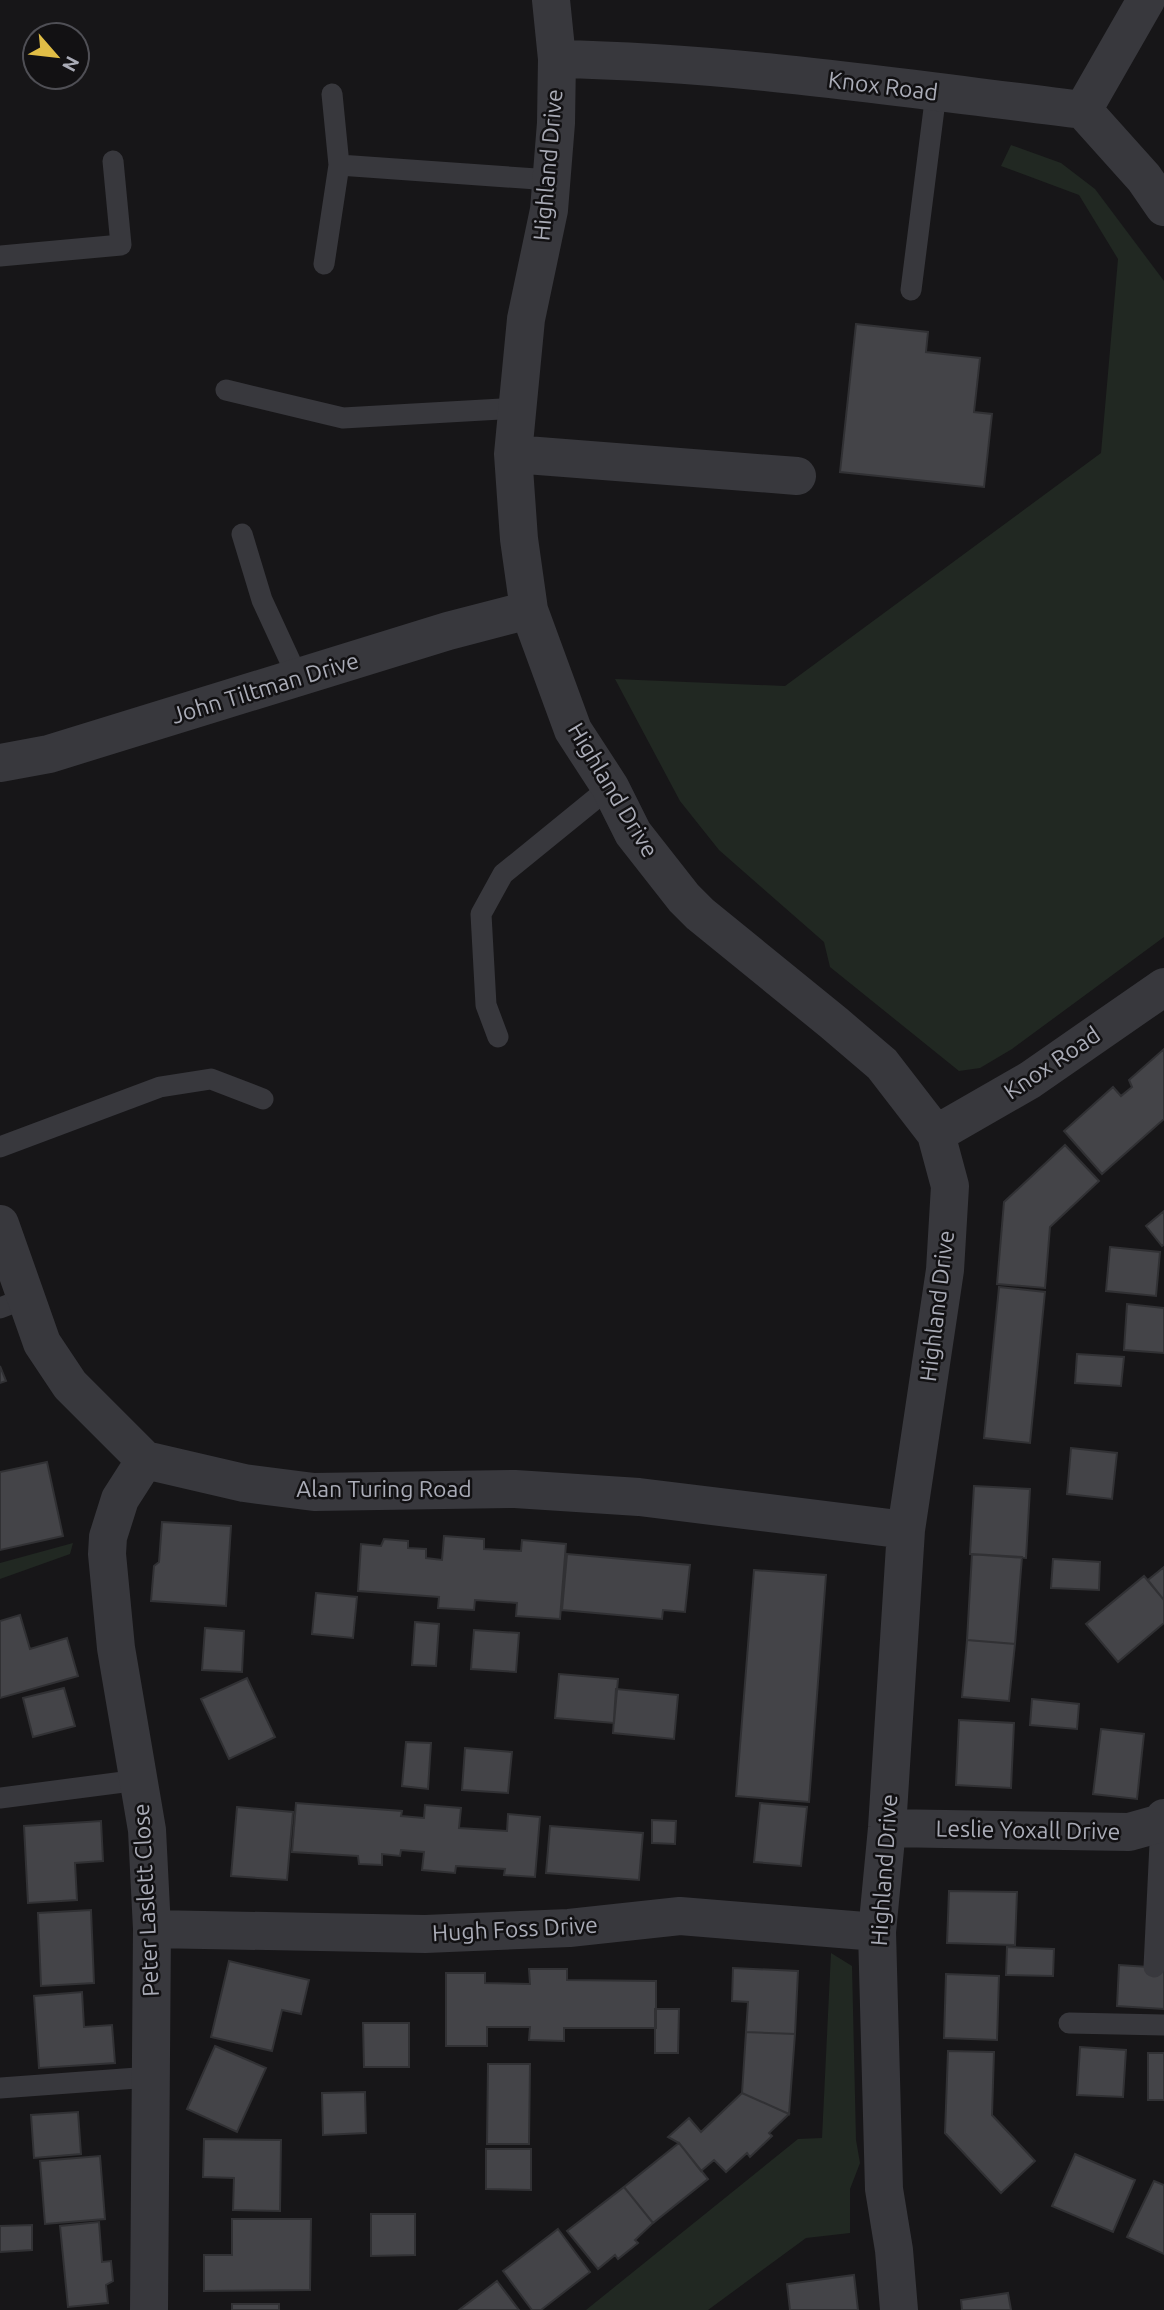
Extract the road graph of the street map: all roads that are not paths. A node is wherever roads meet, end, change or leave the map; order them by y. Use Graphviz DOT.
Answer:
graph roads {
  1 [pos="551,0"];
  2 [pos="1146,0"];
  3 [pos="557,59"];
  4 [pos="936,93"];
  5 [pos="332,94"];
  6 [pos="1083,110"];
  7 [pos="113,161"];
  8 [pos="339,165"];
  9 [pos="551,180"];
  10 [pos="1164,207"];
  11 [pos="0,256"];
  12 [pos="324,264"];
  13 [pos="911,290"];
  14 [pos="226,390"];
  15 [pos="519,408"];
  16 [pos="513,454"];
  17 [pos="797,476"];
  18 [pos="243,534"];
  19 [pos="530,610"];
  20 [pos="298,678"];
  21 [pos="0,763"];
  22 [pos="610,787"];
  23 [pos="1164,986"];
  24 [pos="498,1037"];
  25 [pos="263,1099"];
  26 [pos="936,1134"];
  27 [pos="0,1147"];
  28 [pos="0,1224"];
  29 [pos="13,1303"];
  30 [pos="145,1460"];
  31 [pos="906,1530"];
  32 [pos="139,1780"];
  33 [pos="0,1798"];
  34 [pos="1162,1820"];
  35 [pos="887,1828"];
  36 [pos="152,1929"];
  37 [pos="877,1932"];
  38 [pos="1154,1967"];
  39 [pos="1155,2019"];
  40 [pos="1069,2024"];
  41 [pos="151,2077"];
  42 [pos="0,2088"];
  43 [pos="149,2310"];
  44 [pos="899,2310"];
  1 -- 3 [label="street, Highland Drive"];
  2 -- 6 [label="street"];
  3 -- 4 [label="street, Knox Road"];
  3 -- 9 [label="street, Highland Drive"];
  4 -- 6 [label="street, Knox Road"];
  4 -- 13 [label="lane"];
  5 -- 8 [label="lane"];
  6 -- 10 [label="street"];
  7 -- 11 [label="lane"];
  8 -- 9 [label="lane"];
  8 -- 12 [label="lane"];
  9 -- 15 [label="street, Highland Drive"];
  14 -- 15 [label="lane"];
  15 -- 16 [label="street, Highland Drive"];
  16 -- 17 [label="street"];
  16 -- 19 [label="street, Highland Drive"];
  18 -- 20 [label="lane"];
  19 -- 20 [label="street, John Tiltman Drive"];
  19 -- 22 [label="street, Highland Drive"];
  20 -- 21 [label="street, John Tiltman Drive"];
  22 -- 24 [label="lane"];
  22 -- 26 [label="street, Highland Drive"];
  23 -- 26 [label="street, Knox Road"];
  25 -- 27 [label="lane"];
  26 -- 31 [label="street, Highland Drive"];
  28 -- 29 [label="street"];
  29 -- 30 [label="street"];
  30 -- 31 [label="street, Alan Turing Road"];
  30 -- 32 [label="street, Peter Laslett Close"];
  31 -- 35 [label="street, Highland Drive"];
  32 -- 33 [label="lane"];
  32 -- 36 [label="street, Peter Laslett Close"];
  34 -- 35 [label="street, Leslie Yoxall Drive"];
  34 -- 38 [label="lane"];
  35 -- 37 [label="street, Highland Drive"];
  36 -- 37 [label="street, Hugh Foss Drive"];
  36 -- 41 [label="street, Peter Laslett Close"];
  37 -- 44 [label="street, Highland Drive"];
  39 -- 40 [label="lane"];
  41 -- 42 [label="lane"];
  41 -- 43 [label="street, Peter Laslett Close"];
}
